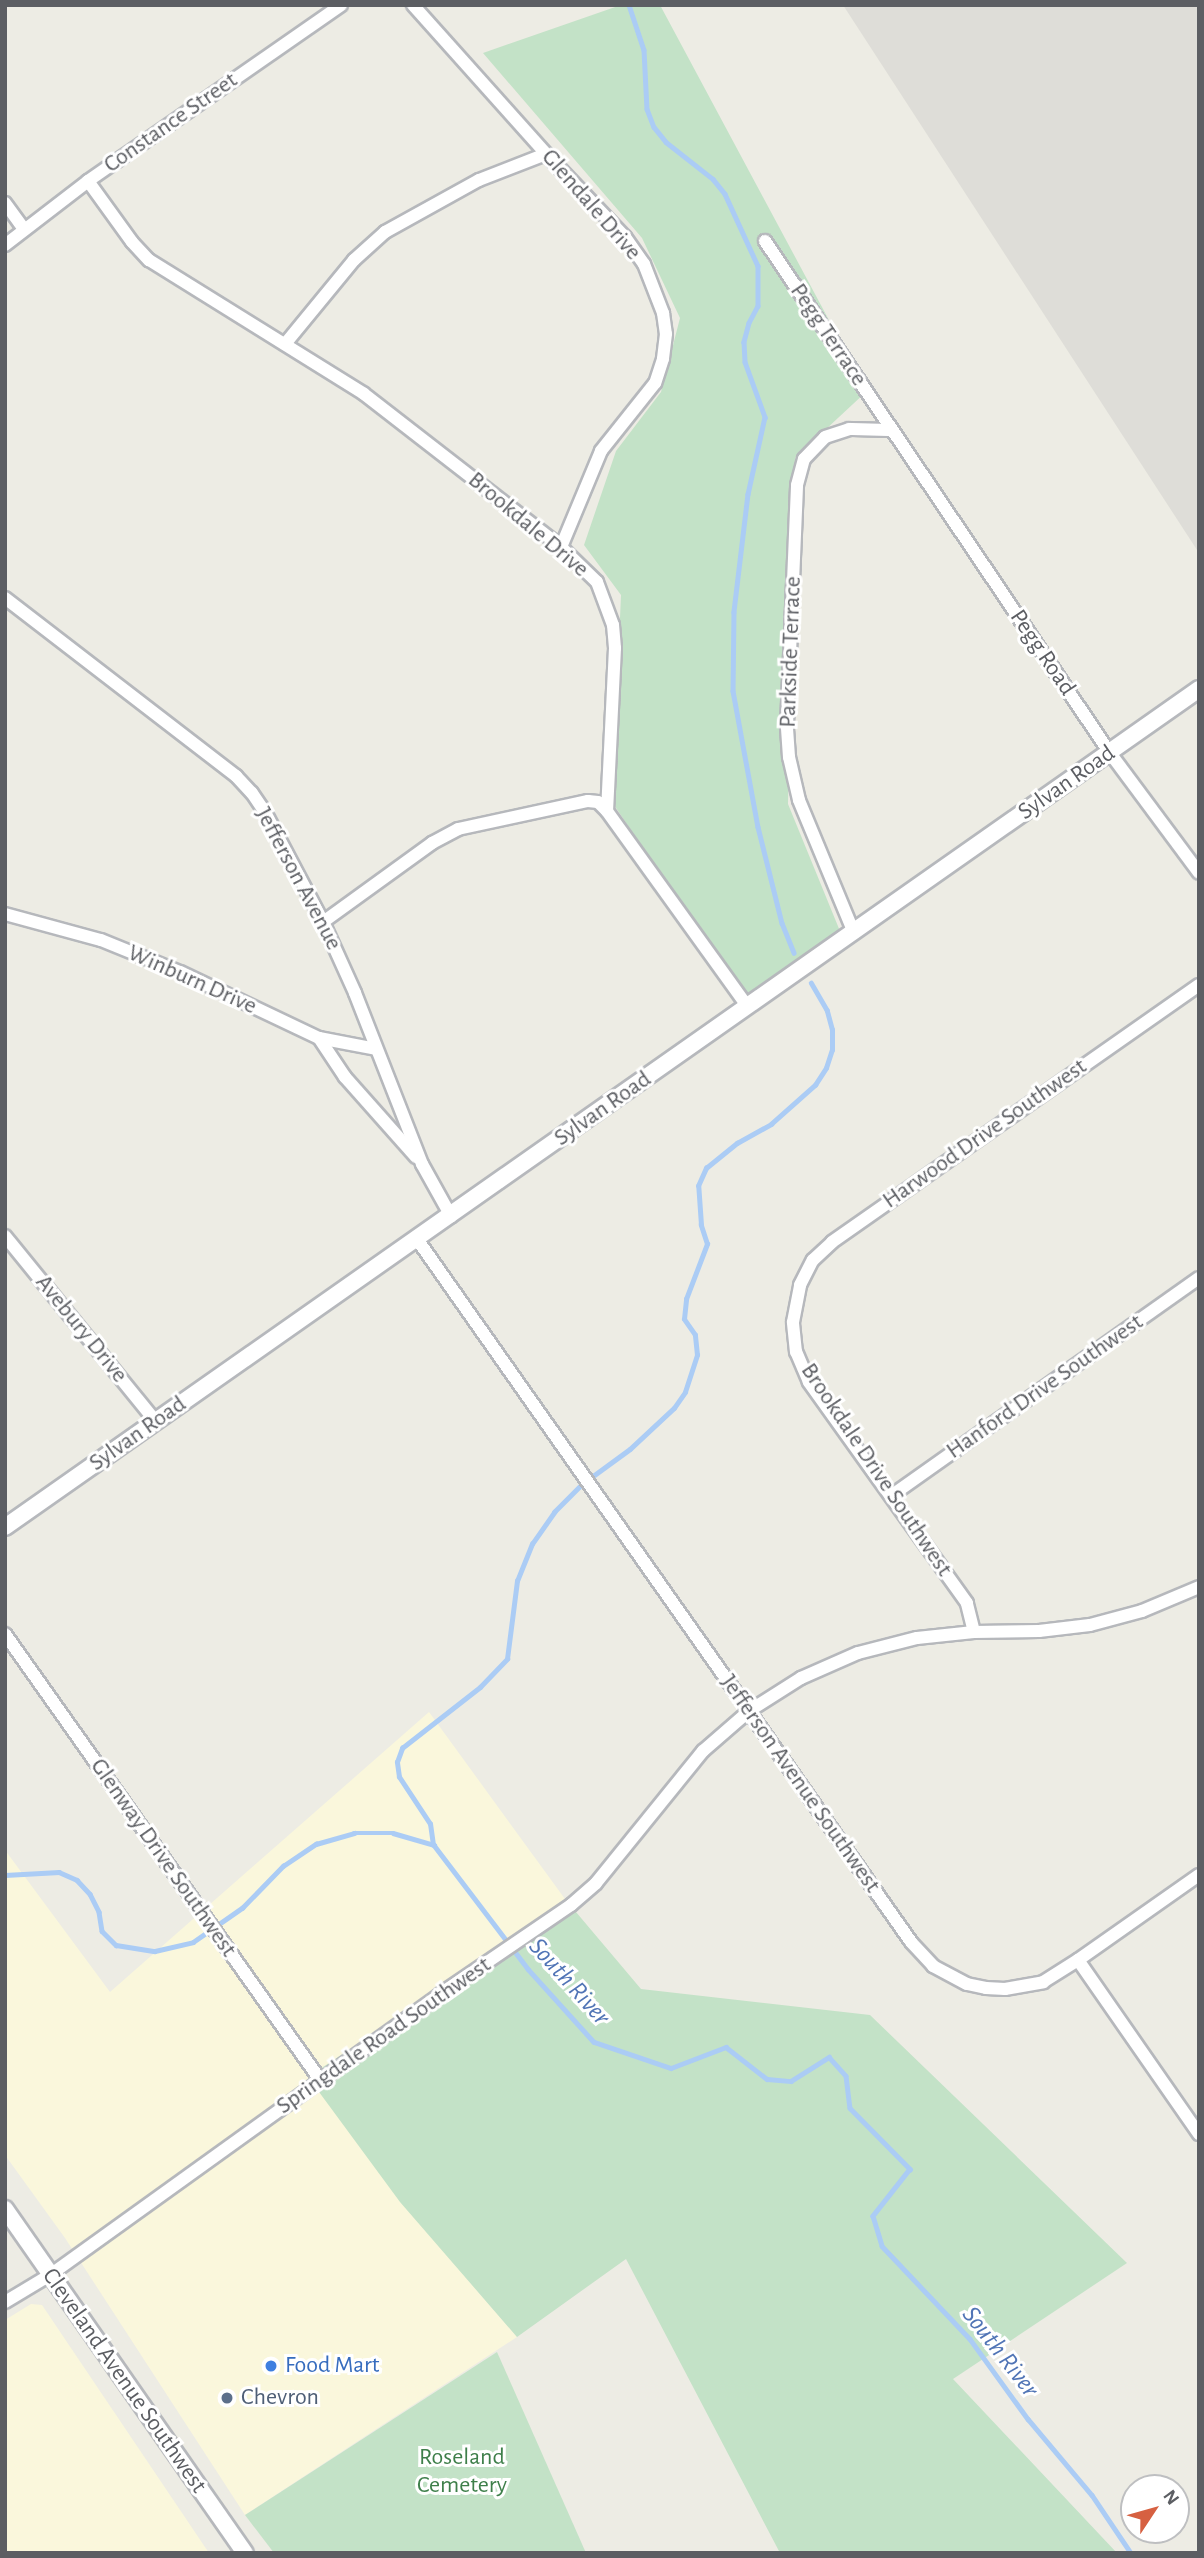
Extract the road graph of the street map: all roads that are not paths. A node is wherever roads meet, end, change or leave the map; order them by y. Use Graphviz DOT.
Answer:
graph roads {
  1 [pos="341,5"];
  2 [pos="413,5"];
  3 [pos="546,154"];
  4 [pos="88,181"];
  5 [pos="5,203"];
  6 [pos="24,229"];
  7 [pos="765,241"];
  8 [pos="5,245"];
  9 [pos="285,344"];
  10 [pos="891,430"];
  11 [pos="561,547"];
  12 [pos="5,598"];
  13 [pos="1199,689"];
  14 [pos="1110,753"];
  15 [pos="607,811"];
  16 [pos="1199,873"];
  17 [pos="5,914"];
  18 [pos="323,922"];
  19 [pos="854,933"];
  20 [pos="1199,985"];
  21 [pos="748,1007"];
  22 [pos="319,1038"];
  23 [pos="376,1049"];
  24 [pos="422,1164"];
  25 [pos="451,1216"];
  26 [pos="5,1236"];
  27 [pos="417,1239"];
  28 [pos="1199,1278"];
  29 [pos="796,1304"];
  30 [pos="156,1422"];
  31 [pos="891,1496"];
  32 [pos="5,1527"];
  33 [pos="1199,1587"];
  34 [pos="974,1632"];
  35 [pos="5,1634"];
  36 [pos="749,1711"];
  37 [pos="1199,1875"];
  38 [pos="1078,1960"];
  39 [pos="321,2081"];
  40 [pos="1199,2134"];
  41 [pos="5,2209"];
  42 [pos="50,2275"];
  43 [pos="5,2302"];
  44 [pos="245,2553"];
  1 -- 4 [label="street, Constance Street"];
  2 -- 3 [label="street, Glendale Drive"];
  3 -- 9 [label="street"];
  3 -- 11 [label="street, Glendale Drive"];
  4 -- 6 [label="street, Constance Street"];
  4 -- 9 [label="street, Brookdale Drive"];
  5 -- 6 [label="street"];
  6 -- 8 [label="street, Constance Street"];
  7 -- 10 [label="street, Pegg Terrace"];
  9 -- 11 [label="street, Brookdale Drive"];
  10 -- 14 [label="street, Pegg Road"];
  10 -- 19 [label="street, Parkside Terrace"];
  11 -- 15 [label="street, Brookdale Drive"];
  12 -- 18 [label="street, Jefferson Avenue"];
  13 -- 14 [label="main road, Sylvan Road"];
  14 -- 16 [label="street, Pegg Road"];
  14 -- 19 [label="main road, Sylvan Road"];
  15 -- 18 [label="street"];
  15 -- 21 [label="street"];
  17 -- 22 [label="street, Winburn Drive"];
  18 -- 23 [label="street, Jefferson Avenue"];
  19 -- 21 [label="main road, Sylvan Road"];
  20 -- 29 [label="street, Harwood Drive Southwest"];
  21 -- 25 [label="main road, Sylvan Road"];
  22 -- 23 [label="street, Winburn Drive"];
  22 -- 24 [label="street"];
  23 -- 24 [label="street, Jefferson Avenue"];
  24 -- 25 [label="street, Jefferson Avenue"];
  25 -- 27 [label="main road, Sylvan Road"];
  26 -- 30 [label="street, Avebury Drive"];
  27 -- 30 [label="main road, Sylvan Road"];
  27 -- 36 [label="street, Jefferson Avenue Southwest"];
  28 -- 31 [label="street, Hanford Drive Southwest"];
  29 -- 31 [label="street, Brookdale Drive Southwest"];
  30 -- 32 [label="main road, Sylvan Road"];
  31 -- 34 [label="street, Brookdale Drive Southwest"];
  33 -- 34 [label="street, Springdale Road Southwest"];
  34 -- 36 [label="street, Springdale Road Southwest"];
  35 -- 39 [label="street, Glenway Drive Southwest"];
  36 -- 38 [label="street, Jefferson Avenue Southwest"];
  36 -- 39 [label="street, Springdale Road Southwest"];
  37 -- 38 [label="street, Jefferson Avenue Southwest"];
  38 -- 40 [label="street"];
  39 -- 42 [label="street, Springdale Road Southwest"];
  41 -- 42 [label="main road, Cleveland Avenue Southwest"];
  42 -- 43 [label="street, Springdale Road Southwest"];
  42 -- 44 [label="main road, Cleveland Avenue Southwest"];
}
